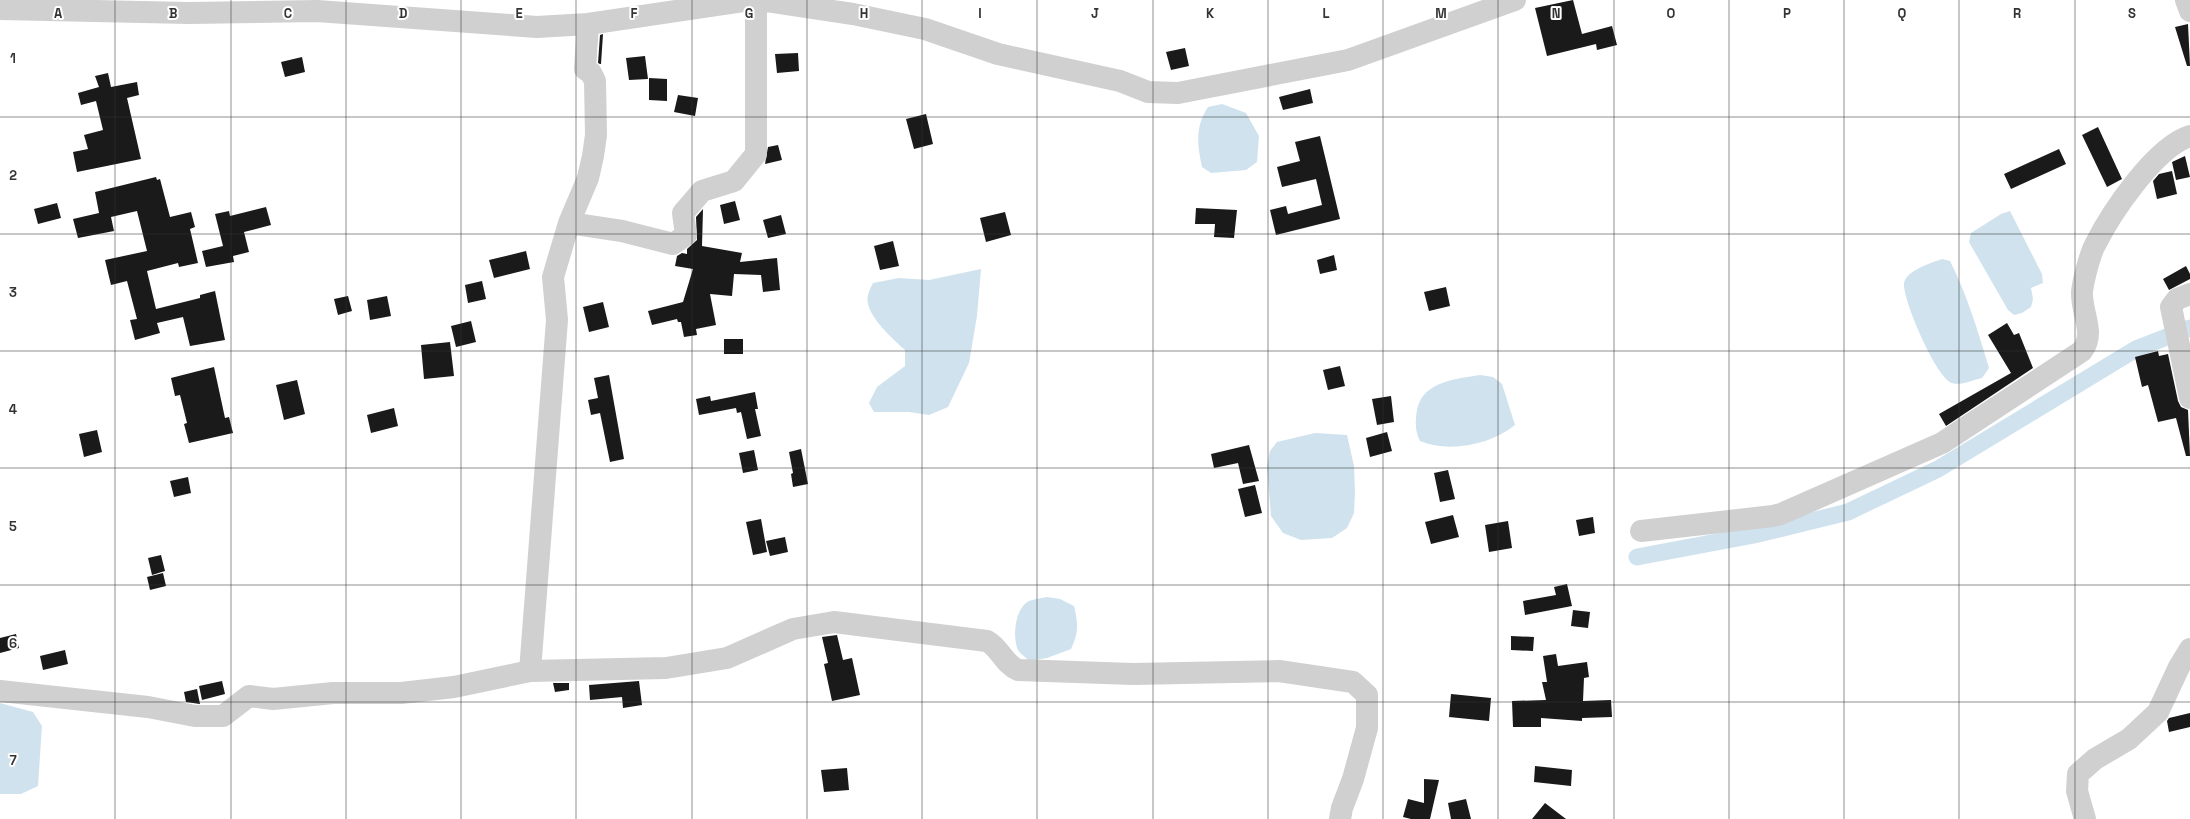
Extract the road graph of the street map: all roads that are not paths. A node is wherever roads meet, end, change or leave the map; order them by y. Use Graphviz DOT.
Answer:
graph roads {
  1 [pos="750,0"];
  2 [pos="756,0"];
  3 [pos="759,0"];
  4 [pos="1515,0"];
  5 [pos="2186,0"];
  6 [pos="0,9"];
  7 [pos="2190,11"];
  8 [pos="588,24"];
  9 [pos="2190,136"];
  10 [pos="569,223"];
  11 [pos="2190,294"];
  12 [pos="2190,398"];
  13 [pos="1641,531"];
  14 [pos="2190,649"];
  15 [pos="530,671"];
  16 [pos="0,691"];
  17 [pos="1340,819"];
  18 [pos="2085,819"];
  1 -- 8 [label="street"];
  2 -- 10 [label="street"];
  3 -- 4 [label="street"];
  5 -- 7 [label="street"];
  6 -- 8 [label="street"];
  8 -- 10 [label="street"];
  9 -- 13 [label="street"];
  10 -- 15 [label="street"];
  11 -- 12 [label="street"];
  14 -- 18 [label="street"];
  15 -- 16 [label="street"];
  15 -- 17 [label="street"];
}
